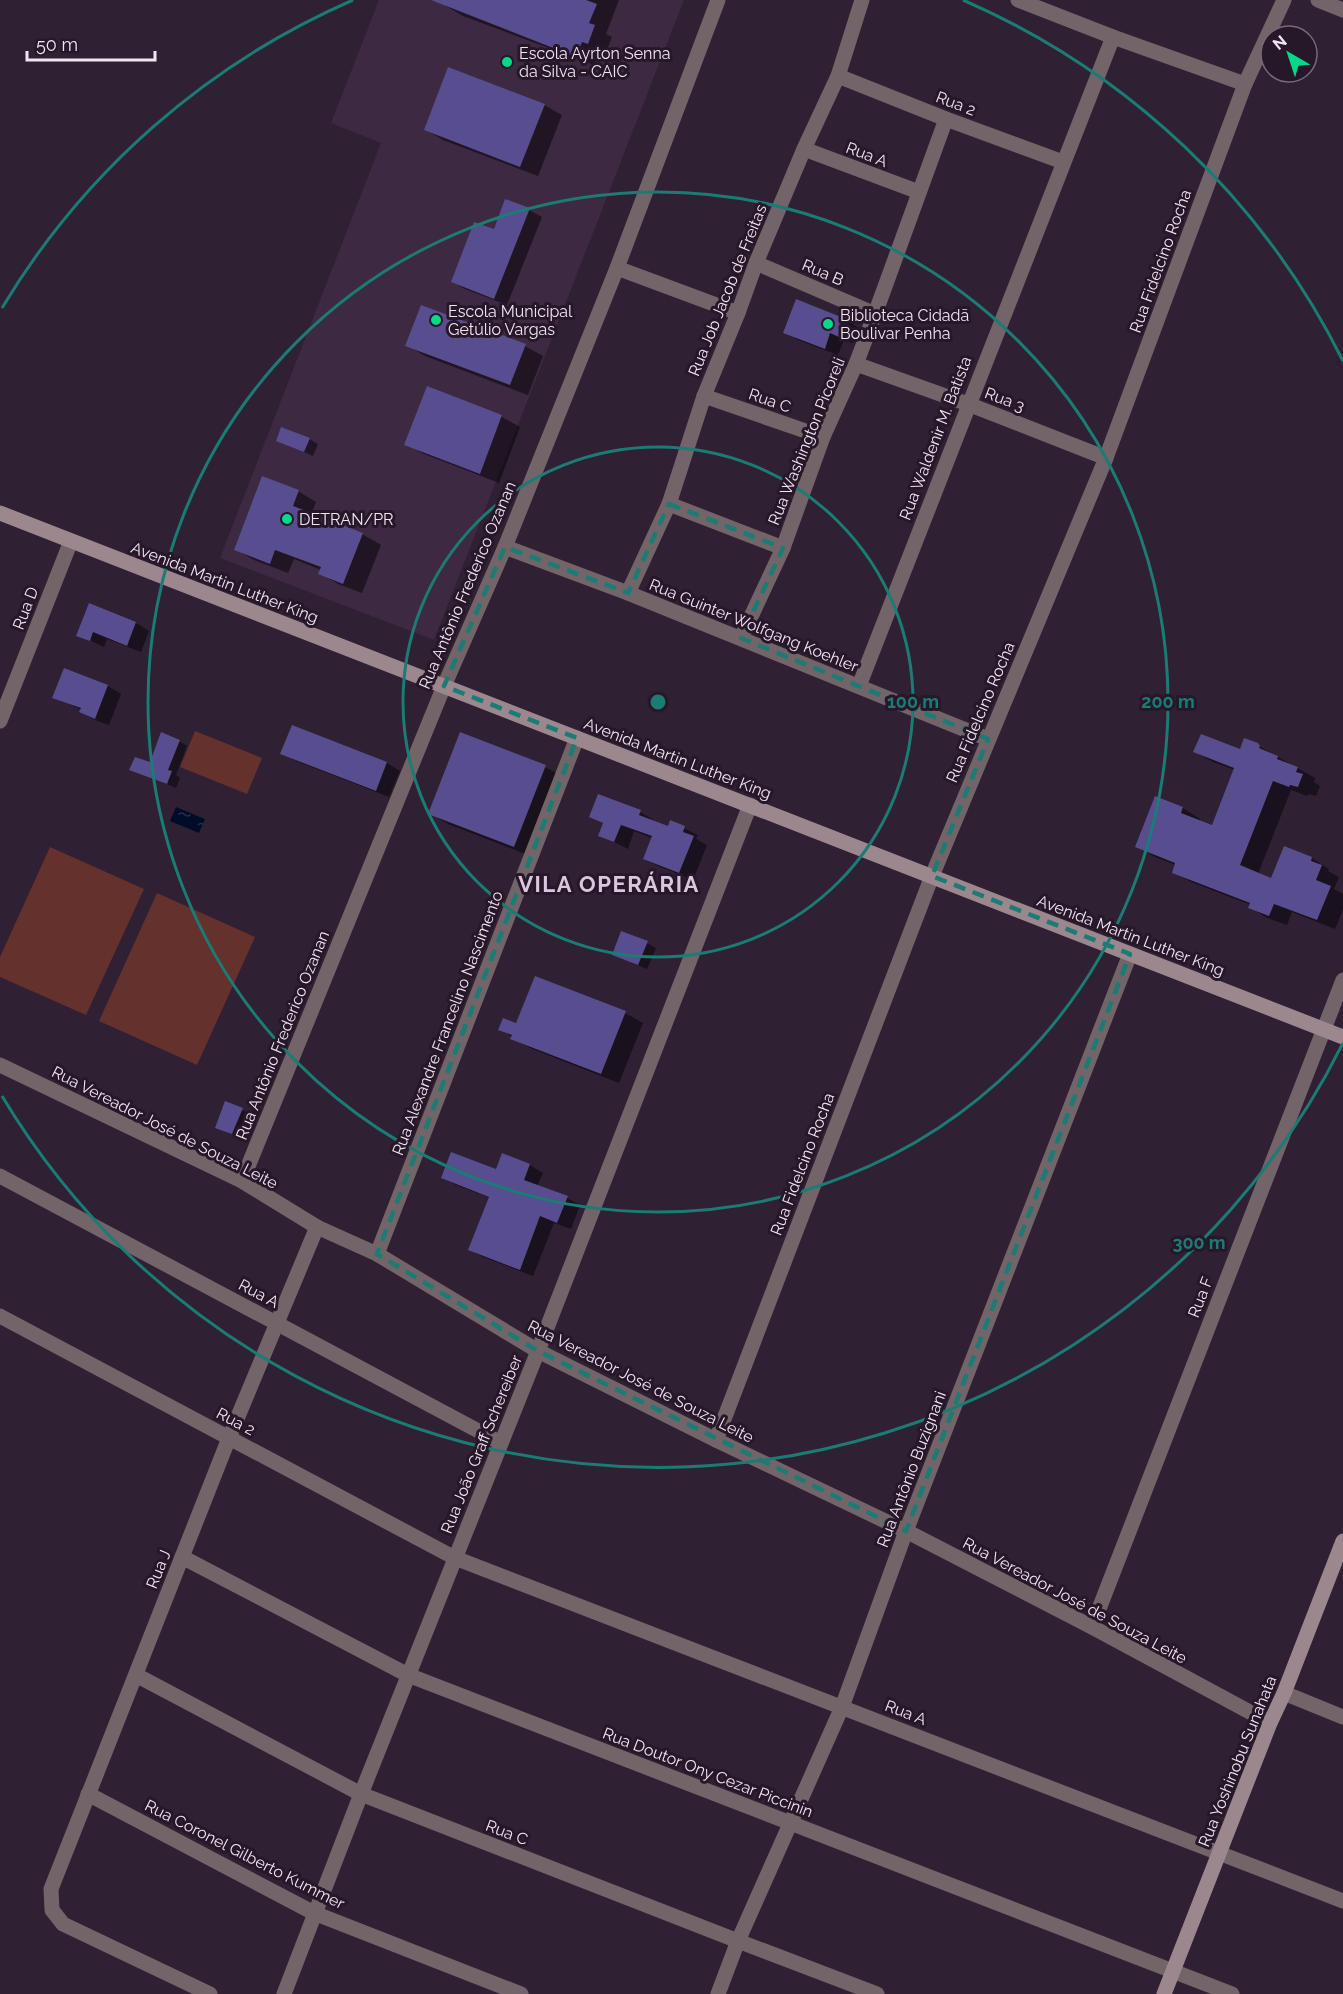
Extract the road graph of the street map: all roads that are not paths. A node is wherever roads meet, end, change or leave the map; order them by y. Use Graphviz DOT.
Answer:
graph roads {
  1 [pos="718,0"];
  2 [pos="862,0"];
  3 [pos="1018,0"];
  4 [pos="1284,0"];
  5 [pos="1318,0"];
  6 [pos="1343,10"];
  7 [pos="1113,37"];
  8 [pos="838,76"];
  9 [pos="1245,84"];
  10 [pos="946,119"];
  11 [pos="804,149"];
  12 [pos="1063,162"];
  13 [pos="919,192"];
  14 [pos="756,263"];
  15 [pos="617,268"];
  16 [pos="738,313"];
  17 [pos="875,314"];
  18 [pos="856,364"];
  19 [pos="704,396"];
  20 [pos="968,404"];
  21 [pos="823,437"];
  22 [pos="1106,458"];
  23 [pos="669,504"];
  24 [pos="0,513"];
  25 [pos="71,541"];
  26 [pos="505,547"];
  27 [pos="783,548"];
  28 [pos="628,593"];
  29 [pos="741,638"];
  30 [pos="444,686"];
  31 [pos="858,686"];
  32 [pos="6,688"];
  33 [pos="0,721"];
  34 [pos="577,738"];
  35 [pos="988,739"];
  36 [pos="750,805"];
  37 [pos="932,876"];
  38 [pos="1130,954"];
  39 [pos="1343,980"];
  40 [pos="1323,1029"];
  41 [pos="1343,1037"];
  42 [pos="0,1065"];
  43 [pos="0,1176"];
  44 [pos="242,1182"];
  45 [pos="316,1227"];
  46 [pos="377,1254"];
  47 [pos="0,1316"];
  48 [pos="277,1323"];
  49 [pos="538,1351"];
  50 [pos="229,1438"];
  51 [pos="716,1440"];
  52 [pos="501,1443"];
  53 [pos="906,1531"];
  54 [pos="1343,1541"];
  55 [pos="182,1557"];
  56 [pos="455,1558"];
  57 [pos="1092,1627"];
  58 [pos="136,1674"];
  59 [pos="408,1675"];
  60 [pos="1284,1693"];
  61 [pos="842,1707"];
  62 [pos="1343,1718"];
  63 [pos="1270,1723"];
  64 [pos="88,1794"];
  65 [pos="361,1794"];
  66 [pos="790,1823"];
  67 [pos="1220,1853"];
  68 [pos="1343,1901"];
  69 [pos="314,1913"];
  70 [pos="738,1941"];
  71 [pos="1173,1971"];
  72 [pos="210,1994"];
  73 [pos="284,1994"];
  74 [pos="521,1994"];
  75 [pos="718,1994"];
  76 [pos="877,1994"];
  77 [pos="1164,1994"];
  78 [pos="1232,1994"];
  1 -- 15 [label="street, Rua Antônio Frederico Ozanan"];
  2 -- 8 [label="street, Rua Job Jacob de Freitas"];
  3 -- 7 [label="street"];
  4 -- 9 [label="street, Rua Fidelcino Rocha"];
  5 -- 6 [label="street"];
  7 -- 9 [label="street"];
  7 -- 12 [label="street, Rua Waldenir M. Batista"];
  8 -- 10 [label="street, Rua 2"];
  8 -- 11 [label="street, Rua Job Jacob de Freitas"];
  9 -- 22 [label="street, Rua Fidelcino Rocha"];
  10 -- 12 [label="street, Rua 2"];
  10 -- 13 [label="street, Rua Washington Picoreli"];
  11 -- 13 [label="street, Rua A"];
  11 -- 14 [label="street, Rua Job Jacob de Freitas"];
  12 -- 20 [label="street, Rua Waldenir M. Batista"];
  13 -- 17 [label="street, Rua Washington Picoreli"];
  14 -- 16 [label="street, Rua Job Jacob de Freitas"];
  14 -- 17 [label="street, Rua B"];
  15 -- 16 [label="street"];
  15 -- 26 [label="street, Rua Antônio Frederico Ozanan"];
  16 -- 19 [label="street, Rua Job Jacob de Freitas"];
  17 -- 18 [label="street, Rua Washington Picoreli"];
  18 -- 20 [label="street, Rua 3"];
  18 -- 21 [label="street, Rua Washington Picoreli"];
  19 -- 21 [label="street, Rua C"];
  19 -- 23 [label="street, Rua Job Jacob de Freitas"];
  20 -- 22 [label="street, Rua 3"];
  20 -- 31 [label="street, Rua Waldenir M. Batista"];
  21 -- 27 [label="street, Rua Washington Picoreli"];
  22 -- 35 [label="street, Rua Fidelcino Rocha"];
  23 -- 27 [label="street"];
  23 -- 28 [label="street, Rua Job Jacob de Freitas"];
  24 -- 25 [label="main road, Avenida Martin Luther King"];
  25 -- 30 [label="main road, Avenida Martin Luther King"];
  25 -- 32 [label="street, Rua D"];
  26 -- 28 [label="street, Rua Guinter Wolfgang Koehler"];
  26 -- 30 [label="street, Rua Antônio Frederico Ozanan"];
  27 -- 29 [label="street, Rua Washington Picoreli"];
  28 -- 29 [label="street, Rua Guinter Wolfgang Koehler"];
  29 -- 31 [label="street, Rua Guinter Wolfgang Koehler"];
  30 -- 34 [label="main road, Avenida Martin Luther King"];
  30 -- 44 [label="street, Rua Antônio Frederico Ozanan"];
  31 -- 35 [label="street, Rua Guinter Wolfgang Koehler"];
  32 -- 33 [label="street, Rua D"];
  34 -- 36 [label="main road, Avenida Martin Luther King"];
  34 -- 46 [label="street, Rua Alexandre Francelino Nascimento"];
  35 -- 37 [label="street, Rua Fidelcino Rocha"];
  36 -- 37 [label="main road, Avenida Martin Luther King"];
  36 -- 49 [label="street, Rua João Graff Schereiber"];
  37 -- 38 [label="main road, Avenida Martin Luther King"];
  37 -- 51 [label="street, Rua Fidelcino Rocha"];
  38 -- 40 [label="main road, Avenida Martin Luther King"];
  38 -- 53 [label="street, Rua Antônio Buzignani"];
  39 -- 40 [label="street, Rua F"];
  40 -- 41 [label="main road, Avenida Martin Luther King"];
  40 -- 57 [label="street, Rua F"];
  42 -- 44 [label="street, Rua Vereador José de Souza Leite"];
  43 -- 48 [label="street, Rua A"];
  44 -- 45 [label="street, Rua Vereador José de Souza Leite"];
  45 -- 46 [label="street, Rua Vereador José de Souza Leite"];
  45 -- 48 [label="street, Rua J"];
  46 -- 49 [label="street, Rua Vereador José de Souza Leite"];
  47 -- 50 [label="street, Rua 2"];
  48 -- 50 [label="street, Rua J"];
  48 -- 52 [label="street, Rua A"];
  49 -- 51 [label="street, Rua Vereador José de Souza Leite"];
  49 -- 52 [label="street, Rua João Graff Schereiber"];
  50 -- 55 [label="street, Rua J"];
  50 -- 56 [label="street, Rua 2"];
  51 -- 53 [label="street, Rua Vereador José de Souza Leite"];
  52 -- 56 [label="street, Rua João Graff Schereiber"];
  53 -- 57 [label="street, Rua Vereador José de Souza Leite"];
  53 -- 61 [label="street, Rua Antônio Buzignani"];
  54 -- 60 [label="main road, Rua Yoshinobu Sunahata"];
  55 -- 58 [label="street, Rua J"];
  55 -- 59 [label="street, Rua Doutor Ony Cezar Piccinin"];
  56 -- 59 [label="street, Rua João Graff Schereiber"];
  56 -- 61 [label="street, Rua A"];
  57 -- 63 [label="street, Rua Vereador José de Souza Leite"];
  58 -- 64 [label="street, Rua J"];
  58 -- 65 [label="street, Rua C"];
  59 -- 65 [label="street, Rua João Graff Schereiber"];
  59 -- 66 [label="street, Rua Doutor Ony Cezar Piccinin"];
  60 -- 62 [label="street"];
  60 -- 63 [label="main road, Rua Yoshinobu Sunahata"];
  61 -- 66 [label="street, Rua Antônio Buzignani"];
  61 -- 67 [label="street, Rua A"];
  63 -- 67 [label="main road, Rua Yoshinobu Sunahata"];
  64 -- 69 [label="street, Rua Coronel Gilberto Kummer"];
  64 -- 72 [label="street, Rua J"];
  65 -- 69 [label="street, Rua João Graff Schereiber"];
  65 -- 70 [label="street, Rua C"];
  66 -- 70 [label="street, Rua Antônio Buzignani"];
  66 -- 71 [label="street, Rua Doutor Ony Cezar Piccinin"];
  67 -- 68 [label="street, Rua A"];
  67 -- 71 [label="main road, Rua Yoshinobu Sunahata"];
  69 -- 73 [label="street, Rua João Graff Schereiber"];
  69 -- 74 [label="street, Rua Coronel Gilberto Kummer"];
  70 -- 75 [label="street, Rua Antônio Buzignani"];
  70 -- 76 [label="street, Rua C"];
  71 -- 77 [label="main road, Rua Yoshinobu Sunahata"];
  71 -- 78 [label="street, Rua Doutor Ony Cezar Piccinin"];
}
